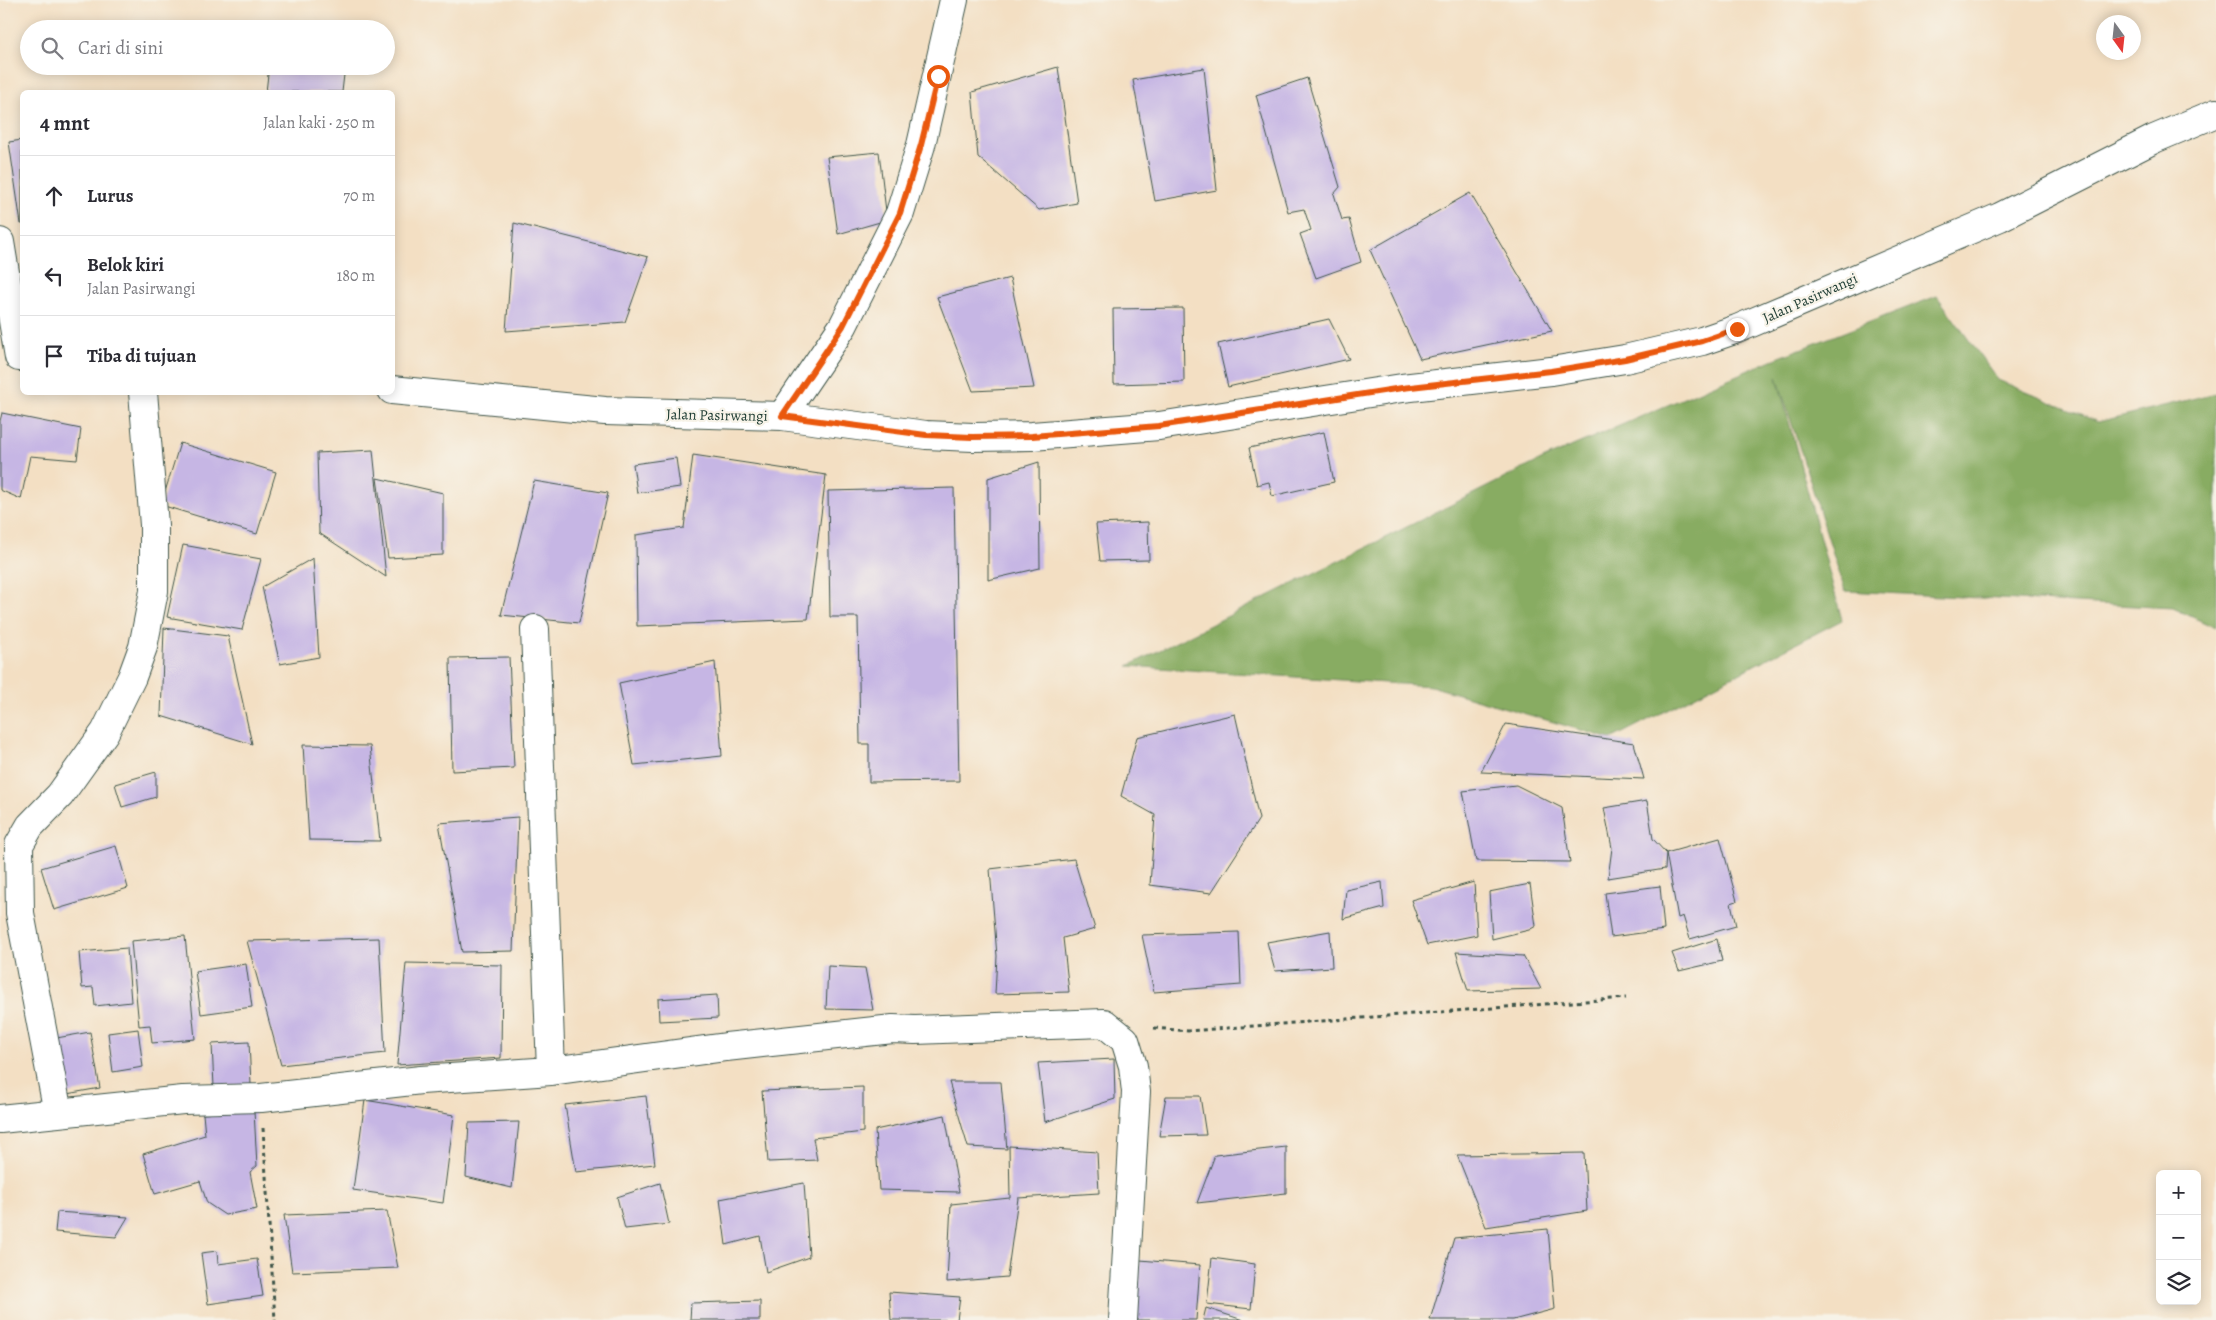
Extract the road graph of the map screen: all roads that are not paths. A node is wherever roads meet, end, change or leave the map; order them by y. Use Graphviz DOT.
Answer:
graph roads {
  1 [pos="954,0"];
  2 [pos="2216,114"];
  3 [pos="0,242"];
  4 [pos="14,357"];
  5 [pos="395,390"];
  6 [pos="143,395"];
  7 [pos="782,416"];
  8 [pos="535,629"];
  9 [pos="551,1071"];
  10 [pos="58,1113"];
  11 [pos="0,1120"];
  12 [pos="1123,1320"];
  1 -- 7 [label="street"];
  2 -- 7 [label="street, Jalan Pasirwangi"];
  3 -- 4 [label="street"];
  5 -- 7 [label="street, Jalan Pasirwangi"];
  6 -- 10 [label="street"];
  8 -- 9 [label="street"];
  9 -- 10 [label="street"];
  9 -- 12 [label="street"];
  10 -- 11 [label="street"];
}
